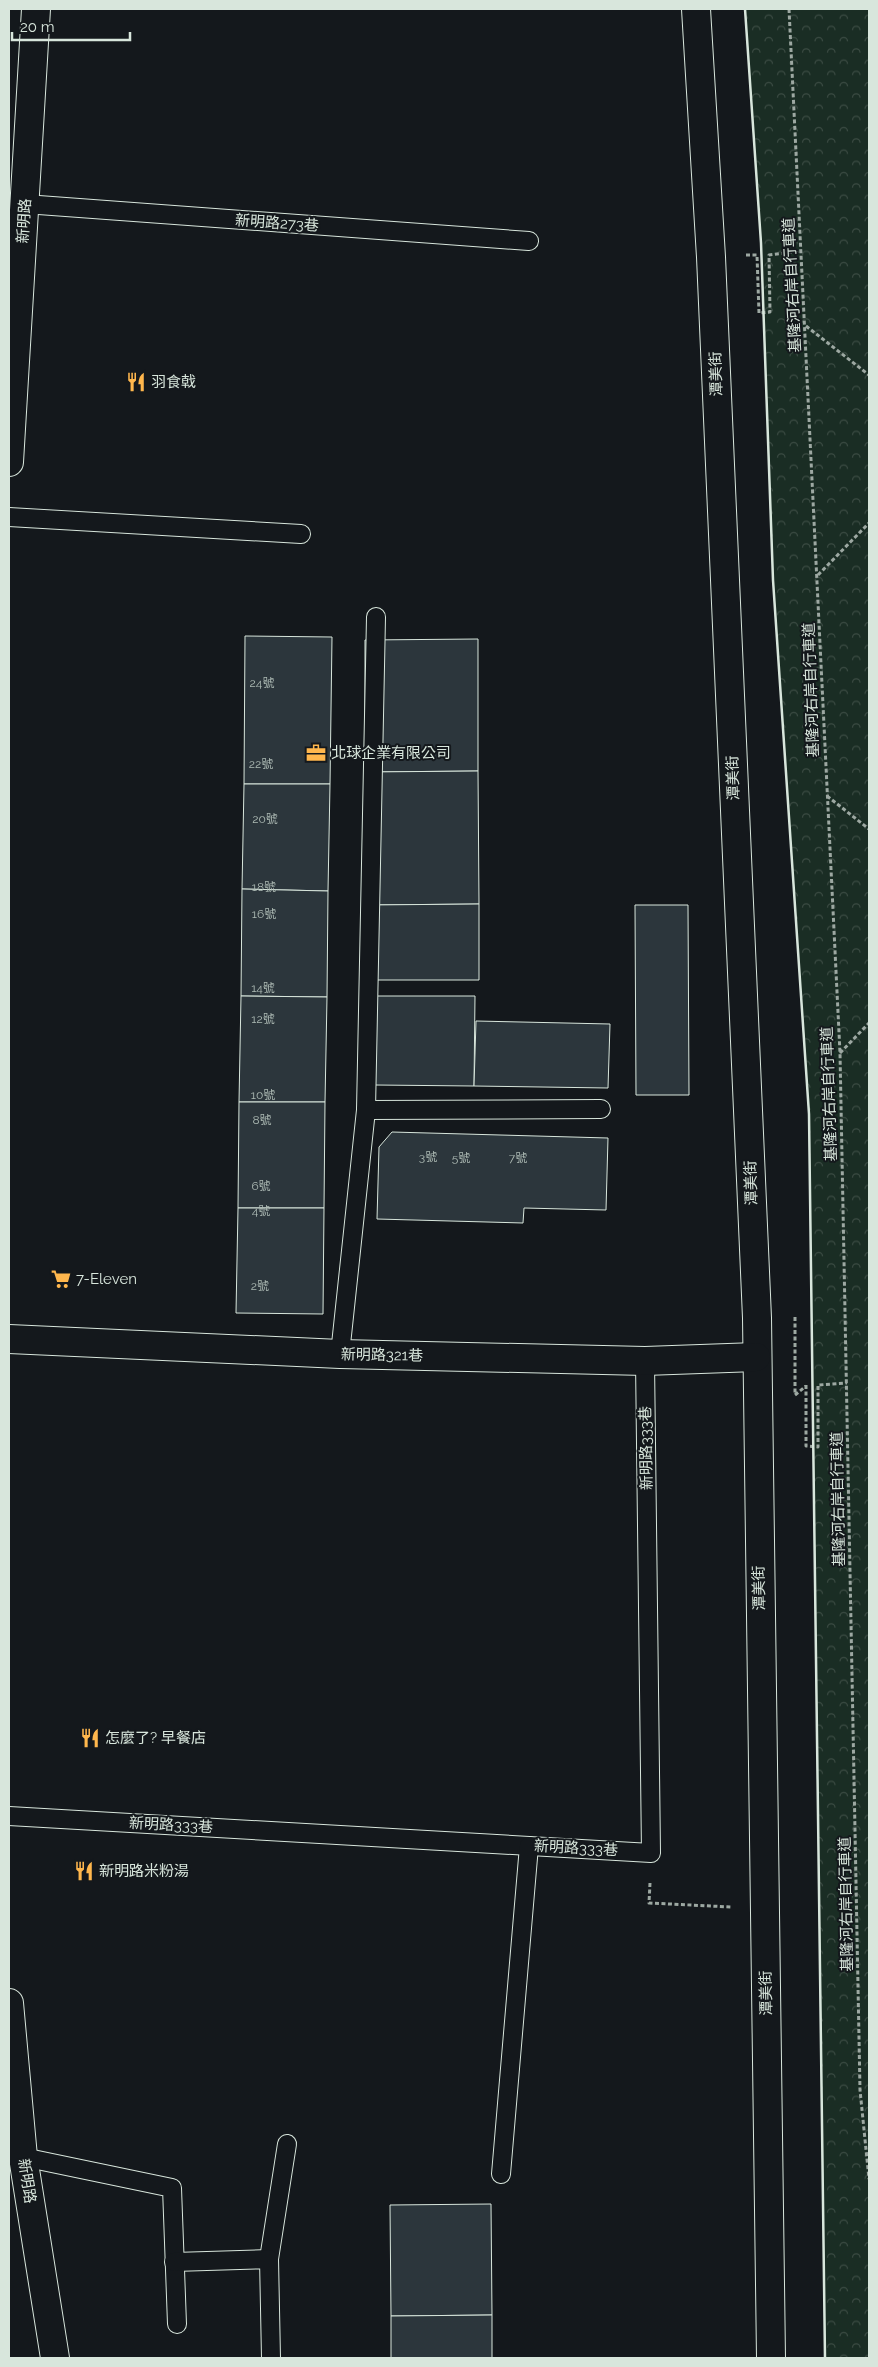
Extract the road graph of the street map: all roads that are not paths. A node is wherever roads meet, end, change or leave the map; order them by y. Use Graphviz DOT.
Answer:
graph roads {
  1 [pos="36,9"];
  2 [pos="696,9"];
  3 [pos="25,204"];
  4 [pos="529,242"];
  5 [pos="9,462"];
  6 [pos="9,517"];
  7 [pos="301,534"];
  8 [pos="376,617"];
  9 [pos="601,1109"];
  10 [pos="366,1110"];
  11 [pos="9,1339"];
  12 [pos="340,1354"];
  13 [pos="756,1357"];
  14 [pos="645,1361"];
  15 [pos="9,1816"];
  16 [pos="529,1846"];
  17 [pos="9,2003"];
  18 [pos="12,2064"];
  19 [pos="287,2144"];
  20 [pos="23,2157"];
  21 [pos="501,2174"];
  22 [pos="269,2259"];
  23 [pos="174,2262"];
  24 [pos="177,2324"];
  25 [pos="55,2358"];
  26 [pos="271,2358"];
  27 [pos="771,2358"];
  1 -- 3 [label="street, 新明路"];
  2 -- 13 [label="street, 潭美街"];
  3 -- 4 [label="lane, 新明路273巷"];
  3 -- 5 [label="street, 新明路"];
  6 -- 7 [label="lane"];
  8 -- 10 [label="lane"];
  9 -- 10 [label="lane"];
  10 -- 12 [label="lane"];
  11 -- 12 [label="street, 新明路321巷"];
  12 -- 14 [label="street, 新明路321巷"];
  13 -- 14 [label="street, 新明路321巷"];
  13 -- 27 [label="street, 潭美街"];
  14 -- 16 [label="lane, 新明路333巷"];
  15 -- 16 [label="lane, 新明路333巷"];
  16 -- 21 [label="lane"];
  17 -- 18 [label="street, 新明路"];
  18 -- 20 [label="street, 新明路"];
  19 -- 22 [label="lane"];
  20 -- 23 [label="lane"];
  20 -- 25 [label="street, 新明路"];
  22 -- 23 [label="lane"];
  22 -- 26 [label="lane"];
  23 -- 24 [label="lane"];
}
